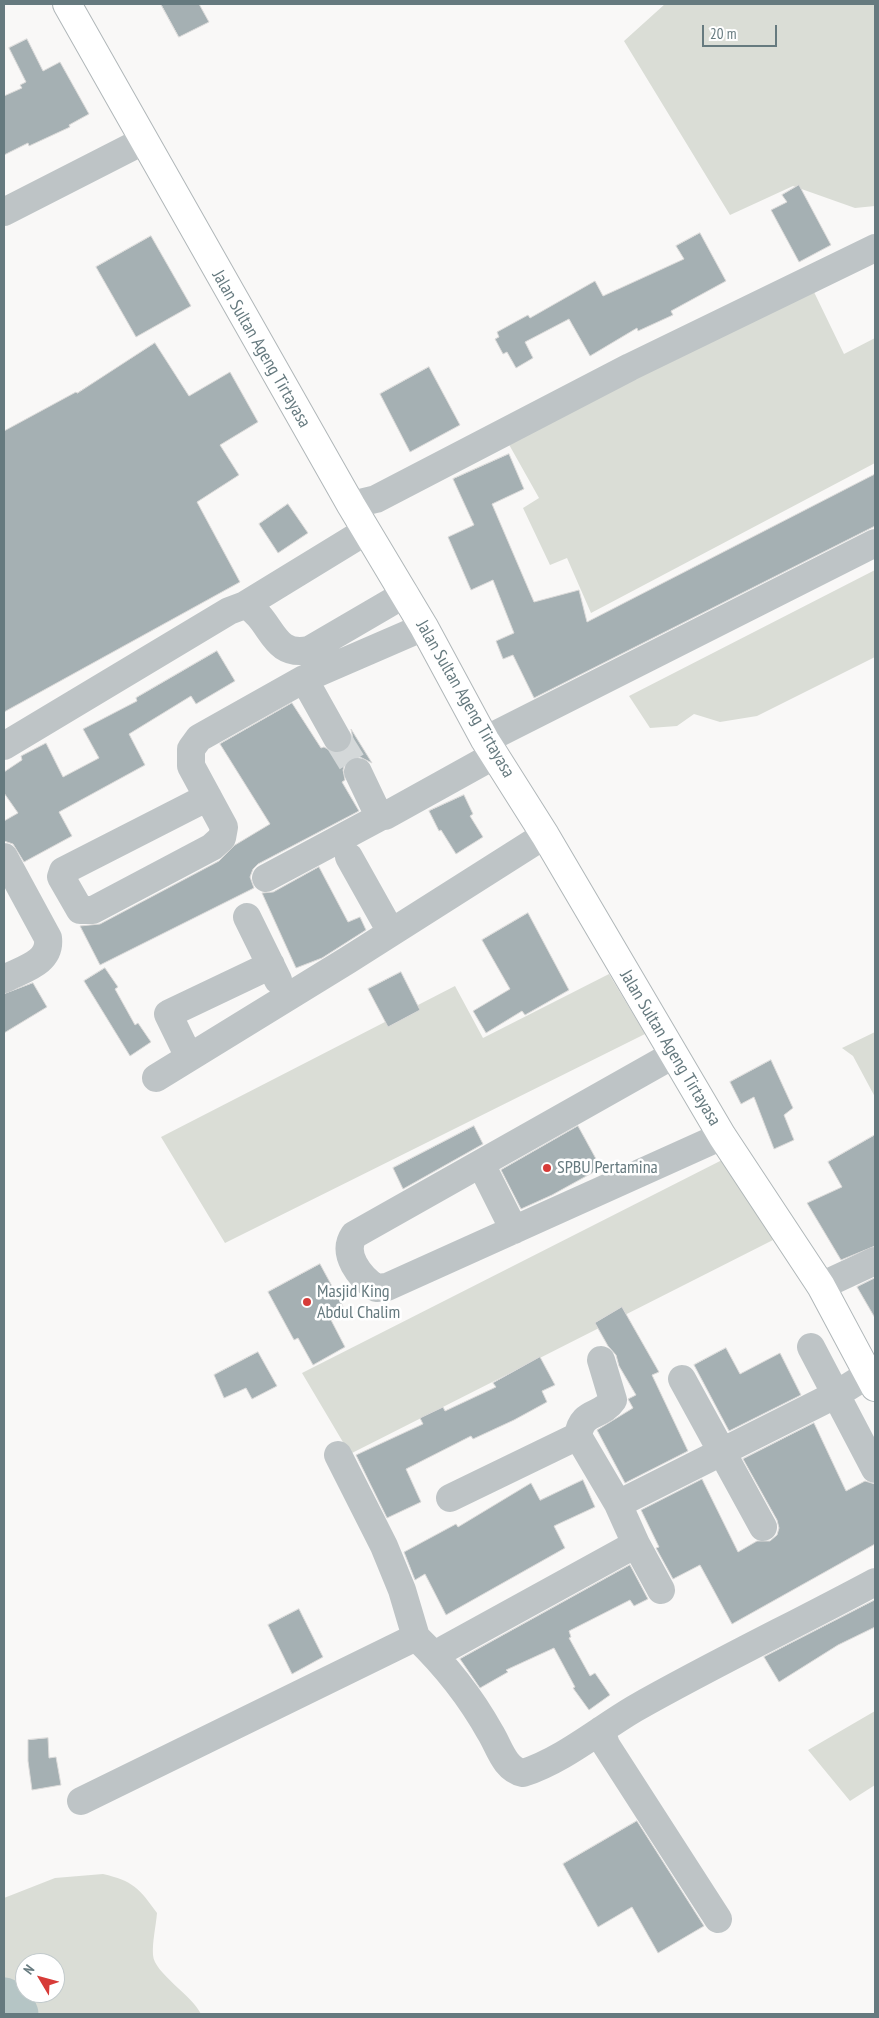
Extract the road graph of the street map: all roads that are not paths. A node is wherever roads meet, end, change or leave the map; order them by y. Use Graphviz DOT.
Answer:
graph roads {
  1 [pos="67,4"];
  2 [pos="143,141"];
  3 [pos="4,212"];
  4 [pos="875,248"];
  5 [pos="363,502"];
  6 [pos="366,531"];
  7 [pos="875,543"];
  8 [pos="405,594"];
  9 [pos="245,605"];
  10 [pos="424,626"];
  11 [pos="304,679"];
  12 [pos="337,738"];
  13 [pos="495,742"];
  14 [pos="4,746"];
  15 [pos="358,772"];
  16 [pos="208,797"];
  17 [pos="382,816"];
  18 [pos="544,835"];
  19 [pos="4,857"];
  20 [pos="349,858"];
  21 [pos="266,878"];
  22 [pos="247,917"];
  23 [pos="391,932"];
  24 [pos="271,965"];
  25 [pos="4,978"];
  26 [pos="286,997"];
  27 [pos="673,1055"];
  28 [pos="188,1058"];
  29 [pos="156,1078"];
  30 [pos="722,1136"];
  31 [pos="481,1164"];
  32 [pos="514,1230"];
  33 [pos="875,1261"];
  34 [pos="833,1280"];
  35 [pos="811,1346"];
  36 [pos="601,1360"];
  37 [pos="873,1377"];
  38 [pos="682,1379"];
  39 [pos="837,1394"];
  40 [pos="578,1436"];
  41 [pos="722,1453"];
  42 [pos="338,1455"];
  43 [pos="875,1469"];
  44 [pos="450,1498"];
  45 [pos="618,1504"];
  46 [pos="763,1527"];
  47 [pos="636,1544"];
  48 [pos="875,1582"];
  49 [pos="661,1590"];
  50 [pos="416,1637"];
  51 [pos="445,1649"];
  52 [pos="601,1730"];
  53 [pos="81,1801"];
  54 [pos="718,1919"];
  1 -- 2 [label="main road, Jalan Sultan Ageng Tirtayasa"];
  2 -- 3 [label="street"];
  2 -- 5 [label="main road, Jalan Sultan Ageng Tirtayasa"];
  4 -- 5 [label="street"];
  5 -- 6 [label="main road, Jalan Sultan Ageng Tirtayasa"];
  6 -- 8 [label="main road, Jalan Sultan Ageng Tirtayasa"];
  6 -- 9 [label="street"];
  7 -- 13 [label="street"];
  8 -- 9 [label="street"];
  8 -- 10 [label="main road, Jalan Sultan Ageng Tirtayasa"];
  9 -- 14 [label="street"];
  10 -- 11 [label="street"];
  10 -- 13 [label="main road, Jalan Sultan Ageng Tirtayasa"];
  11 -- 12 [label="street"];
  11 -- 16 [label="street"];
  13 -- 17 [label="street"];
  13 -- 18 [label="main road, Jalan Sultan Ageng Tirtayasa"];
  15 -- 17 [label="street"];
  16 -- 16 [label="street"];
  17 -- 21 [label="street"];
  18 -- 23 [label="street"];
  18 -- 27 [label="main road, Jalan Sultan Ageng Tirtayasa"];
  19 -- 25 [label="street"];
  20 -- 23 [label="street"];
  22 -- 24 [label="street"];
  23 -- 26 [label="street"];
  24 -- 26 [label="street"];
  24 -- 28 [label="street"];
  26 -- 28 [label="street"];
  27 -- 30 [label="main road, Jalan Sultan Ageng Tirtayasa"];
  27 -- 31 [label="street"];
  28 -- 29 [label="street"];
  30 -- 32 [label="street"];
  30 -- 34 [label="main road, Jalan Sultan Ageng Tirtayasa"];
  31 -- 32 [label="street"];
  31 -- 32 [label="street"];
  33 -- 34 [label="street"];
  34 -- 37 [label="main road, Jalan Sultan Ageng Tirtayasa"];
  35 -- 39 [label="street"];
  36 -- 40 [label="street"];
  37 -- 39 [label="street"];
  38 -- 41 [label="street"];
  39 -- 41 [label="street"];
  39 -- 43 [label="street"];
  40 -- 44 [label="street"];
  40 -- 45 [label="street"];
  41 -- 45 [label="street"];
  41 -- 46 [label="street"];
  42 -- 50 [label="street"];
  45 -- 47 [label="street"];
  47 -- 49 [label="street"];
  47 -- 51 [label="street"];
  48 -- 52 [label="street"];
  50 -- 52 [label="street"];
  50 -- 53 [label="street"];
  52 -- 54 [label="street"];
}
